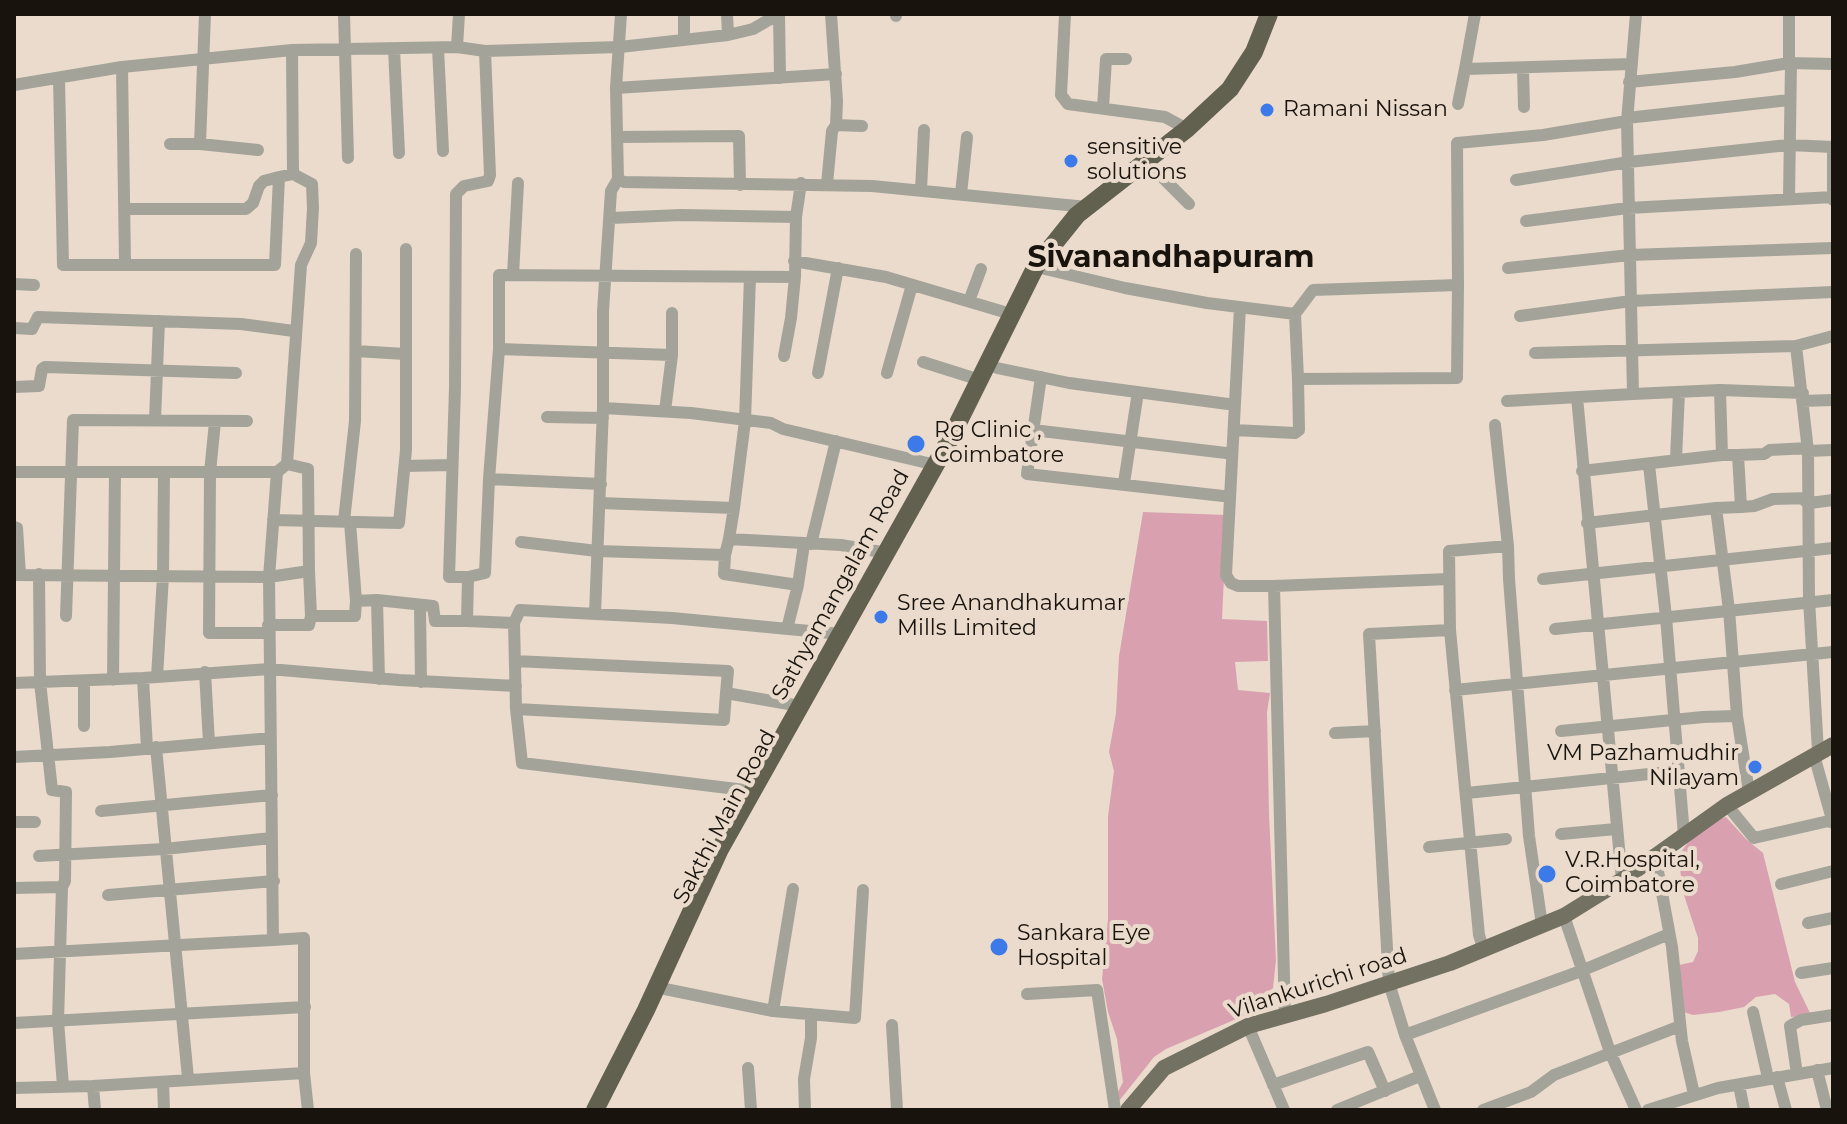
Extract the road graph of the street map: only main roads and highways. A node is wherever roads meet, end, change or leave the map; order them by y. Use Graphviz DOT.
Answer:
graph roads {
  1 [pos="1268,15"];
  2 [pos="944,458"];
  3 [pos="1822,750"];
  4 [pos="595,1110"];
  5 [pos="604,1110"];
  6 [pos="1128,1110"];
  1 -- 2 [label="highway, Sathyamangalam Road"];
  1 -- 2 [label="highway, Sakthi Main Road"];
  2 -- 4 [label="highway, Sathyamangalam Road"];
  2 -- 5 [label="highway, Sakthi Main Road"];
  3 -- 6 [label="main road, Vilankurichi road"];
}
